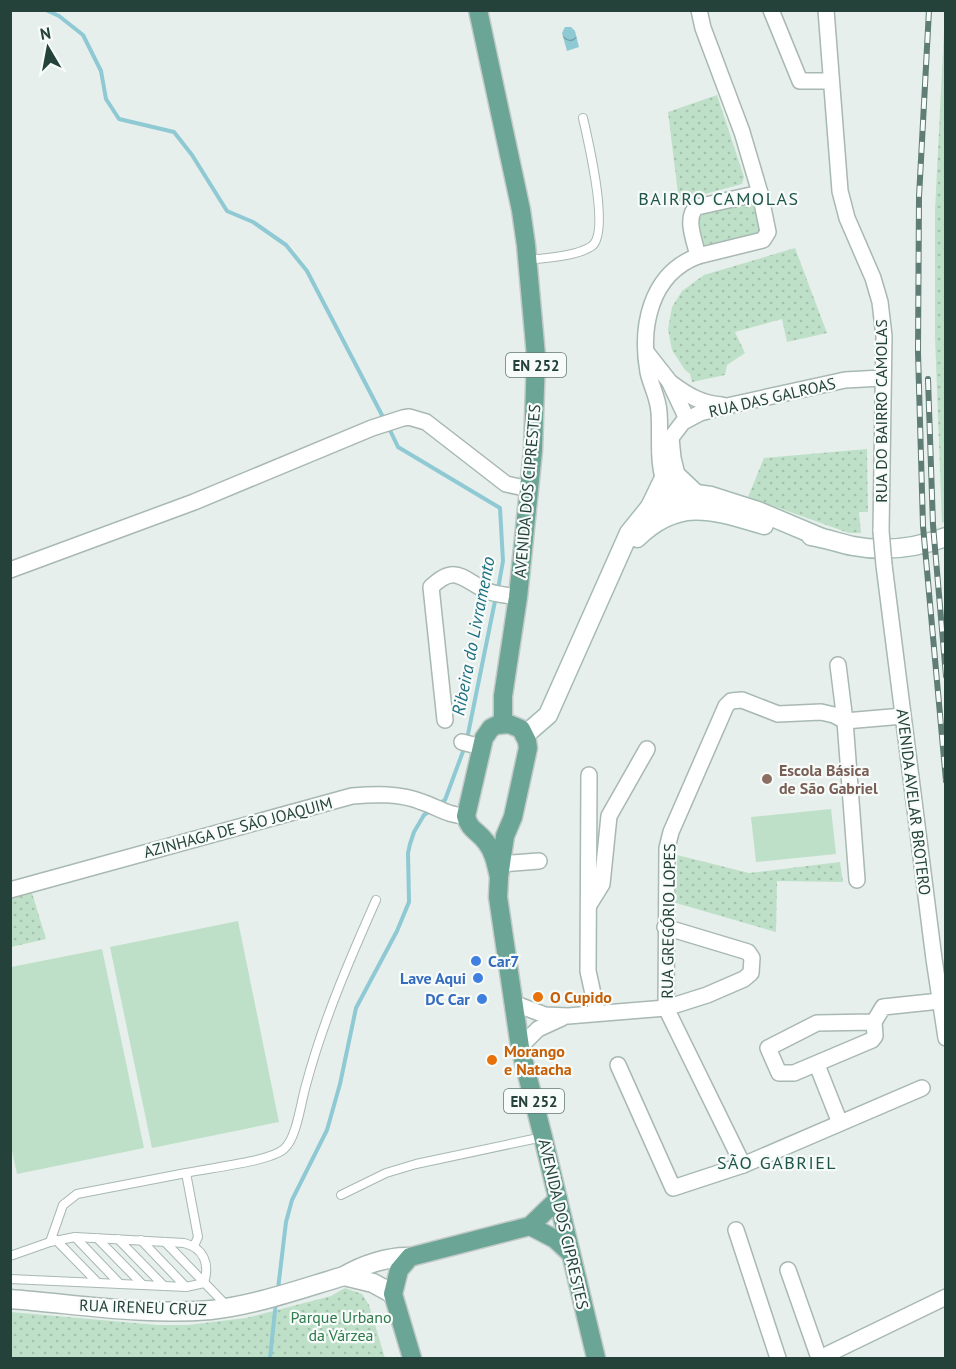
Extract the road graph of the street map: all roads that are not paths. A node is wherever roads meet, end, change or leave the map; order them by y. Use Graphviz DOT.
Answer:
graph roads {
  1 [pos="478,10"];
  2 [pos="699,10"];
  3 [pos="771,10"];
  4 [pos="826,10"];
  5 [pos="831,81"];
  6 [pos="583,118"];
  7 [pos="760,193"];
  8 [pos="698,256"];
  9 [pos="528,260"];
  10 [pos="646,353"];
  11 [pos="882,378"];
  12 [pos="669,381"];
  13 [pos="658,397"];
  14 [pos="727,406"];
  15 [pos="687,419"];
  16 [pos="671,438"];
  17 [pos="660,452"];
  18 [pos="670,479"];
  19 [pos="529,489"];
  20 [pos="696,494"];
  21 [pos="678,504"];
  22 [pos="650,507"];
  23 [pos="945,537"];
  24 [pos="822,538"];
  25 [pos="620,554"];
  26 [pos="884,565"];
  27 [pos="10,570"];
  28 [pos="507,595"];
  29 [pos="838,665"];
  30 [pos="903,716"];
  31 [pos="445,720"];
  32 [pos="845,721"];
  33 [pos="503,724"];
  34 [pos="525,735"];
  35 [pos="647,749"];
  36 [pos="589,775"];
  37 [pos="466,816"];
  38 [pos="509,828"];
  39 [pos="481,837"];
  40 [pos="539,861"];
  41 [pos="499,871"];
  42 [pos="856,880"];
  43 [pos="10,890"];
  44 [pos="376,900"];
  45 [pos="588,906"];
  46 [pos="665,927"];
  47 [pos="940,1001"];
  48 [pos="513,1003"];
  49 [pos="666,1008"];
  50 [pos="597,1012"];
  51 [pos="568,1016"];
  52 [pos="874,1022"];
  53 [pos="945,1038"];
  54 [pos="520,1047"];
  55 [pos="618,1065"];
  56 [pos="817,1065"];
  57 [pos="922,1088"];
  58 [pos="840,1123"];
  59 [pos="543,1137"];
  60 [pos="743,1165"];
  61 [pos="186,1173"];
  62 [pos="341,1195"];
  63 [pos="558,1199"];
  64 [pos="530,1226"];
  65 [pos="736,1230"];
  66 [pos="75,1237"];
  67 [pos="97,1238"];
  68 [pos="118,1239"];
  69 [pos="141,1240"];
  70 [pos="53,1241"];
  71 [pos="165,1242"];
  72 [pos="194,1246"];
  73 [pos="569,1252"];
  74 [pos="10,1256"];
  75 [pos="410,1257"];
  76 [pos="788,1270"];
  77 [pos="344,1276"];
  78 [pos="10,1279"];
  79 [pos="98,1283"];
  80 [pos="204,1283"];
  81 [pos="120,1284"];
  82 [pos="143,1285"];
  83 [pos="164,1286"];
  84 [pos="186,1287"];
  85 [pos="393,1293"];
  86 [pos="945,1298"];
  87 [pos="10,1299"];
  88 [pos="229,1307"];
  89 [pos="412,1359"];
  90 [pos="596,1359"];
  91 [pos="778,1359"];
  92 [pos="819,1359"];
  1 -- 9 [label="main road, AVENIDA DOS CIPRESTES / EN 252"];
  2 -- 7 [label="street"];
  3 -- 5 [label="street"];
  4 -- 5 [label="street, RUA DO BAIRRO CAMOLAS"];
  5 -- 11 [label="street, RUA DO BAIRRO CAMOLAS"];
  6 -- 9 [label="lane"];
  7 -- 8 [label="street"];
  7 -- 8 [label="street"];
  8 -- 10 [label="street"];
  9 -- 19 [label="main road, AVENIDA DOS CIPRESTES / EN 252"];
  10 -- 12 [label="street"];
  10 -- 13 [label="street"];
  11 -- 14 [label="street, RUA DAS GALROAS"];
  11 -- 26 [label="street, RUA DO BAIRRO CAMOLAS, bridge"];
  12 -- 14 [label="street"];
  12 -- 15 [label="street"];
  13 -- 15 [label="street"];
  13 -- 17 [label="street"];
  14 -- 15 [label="street, RUA DAS GALROAS"];
  15 -- 16 [label="street, RUA DAS GALROAS"];
  16 -- 17 [label="street, RUA DAS GALROAS"];
  16 -- 18 [label="street"];
  17 -- 18 [label="street"];
  18 -- 20 [label="main road"];
  18 -- 21 [label="street"];
  18 -- 22 [label="main road"];
  19 -- 27 [label="street"];
  19 -- 28 [label="main road, AVENIDA DOS CIPRESTES / EN 252"];
  20 -- 21 [label="main road"];
  20 -- 24 [label="main road"];
  21 -- 22 [label="main road"];
  21 -- 24 [label="main road"];
  21 -- 25 [label="main road"];
  22 -- 25 [label="main road"];
  23 -- 24 [label="main road"];
  25 -- 34 [label="main road"];
  26 -- 30 [label="street, AVENIDA AVELAR BROTERO"];
  28 -- 31 [label="street"];
  28 -- 33 [label="main road, AVENIDA DOS CIPRESTES / EN 252"];
  29 -- 32 [label="street"];
  30 -- 32 [label="street, RUA GREGÓRIO LOPES"];
  30 -- 47 [label="street, AVENIDA AVELAR BROTERO"];
  32 -- 42 [label="street"];
  32 -- 46 [label="street, RUA GREGÓRIO LOPES"];
  33 -- 34 [label="main road"];
  33 -- 37 [label="main road"];
  34 -- 38 [label="main road, AVENIDA DOS CIPRESTES / EN 252"];
  35 -- 45 [label="street"];
  36 -- 45 [label="street"];
  37 -- 39 [label="main road, AVENIDA DOS CIPRESTES / EN 252"];
  37 -- 43 [label="street, AZINHAGA DE SÃO JOAQUIM"];
  38 -- 39 [label="main road"];
  38 -- 41 [label="main road, AVENIDA DOS CIPRESTES / EN 252"];
  39 -- 41 [label="main road, AVENIDA DOS CIPRESTES / EN 252"];
  40 -- 41 [label="street"];
  41 -- 48 [label="main road, AVENIDA DOS CIPRESTES / EN 252"];
  44 -- 61 [label="lane"];
  45 -- 50 [label="street"];
  46 -- 49 [label="street, RUA GREGÓRIO LOPES"];
  46 -- 49 [label="street"];
  47 -- 52 [label="street"];
  47 -- 53 [label="street, AVENIDA AVELAR BROTERO"];
  48 -- 51 [label="street"];
  48 -- 54 [label="main road, AVENIDA DOS CIPRESTES / EN 252"];
  49 -- 50 [label="street"];
  49 -- 60 [label="street"];
  50 -- 51 [label="street"];
  51 -- 54 [label="street"];
  52 -- 56 [label="street"];
  52 -- 56 [label="street"];
  54 -- 59 [label="main road, AVENIDA DOS CIPRESTES / EN 252"];
  55 -- 60 [label="street"];
  56 -- 58 [label="street"];
  57 -- 58 [label="street"];
  58 -- 60 [label="street"];
  59 -- 62 [label="lane"];
  59 -- 63 [label="main road, AVENIDA DOS CIPRESTES / EN 252"];
  61 -- 70 [label="lane"];
  61 -- 72 [label="lane"];
  63 -- 64 [label="main road"];
  63 -- 73 [label="main road, AVENIDA DOS CIPRESTES / EN 252"];
  64 -- 73 [label="main road"];
  64 -- 75 [label="main road"];
  65 -- 91 [label="street"];
  66 -- 67 [label="lane"];
  66 -- 70 [label="lane"];
  66 -- 81 [label="lane"];
  67 -- 68 [label="lane"];
  67 -- 82 [label="lane"];
  68 -- 69 [label="lane"];
  68 -- 83 [label="lane"];
  69 -- 71 [label="lane"];
  69 -- 84 [label="lane"];
  70 -- 74 [label="lane"];
  70 -- 79 [label="lane"];
  71 -- 72 [label="lane"];
  71 -- 80 [label="lane"];
  72 -- 80 [label="lane"];
  73 -- 90 [label="main road, AVENIDA DOS CIPRESTES / EN 252"];
  75 -- 77 [label="main road, RUA IRENEU CRUZ"];
  75 -- 85 [label="main road"];
  76 -- 92 [label="street"];
  77 -- 85 [label="main road"];
  77 -- 88 [label="main road, RUA IRENEU CRUZ"];
  78 -- 79 [label="lane"];
  79 -- 81 [label="lane"];
  80 -- 84 [label="lane"];
  80 -- 88 [label="lane"];
  81 -- 82 [label="lane"];
  82 -- 83 [label="lane"];
  83 -- 84 [label="lane"];
  85 -- 89 [label="main road"];
  86 -- 92 [label="street"];
  87 -- 88 [label="main road, RUA IRENEU CRUZ"];
}
